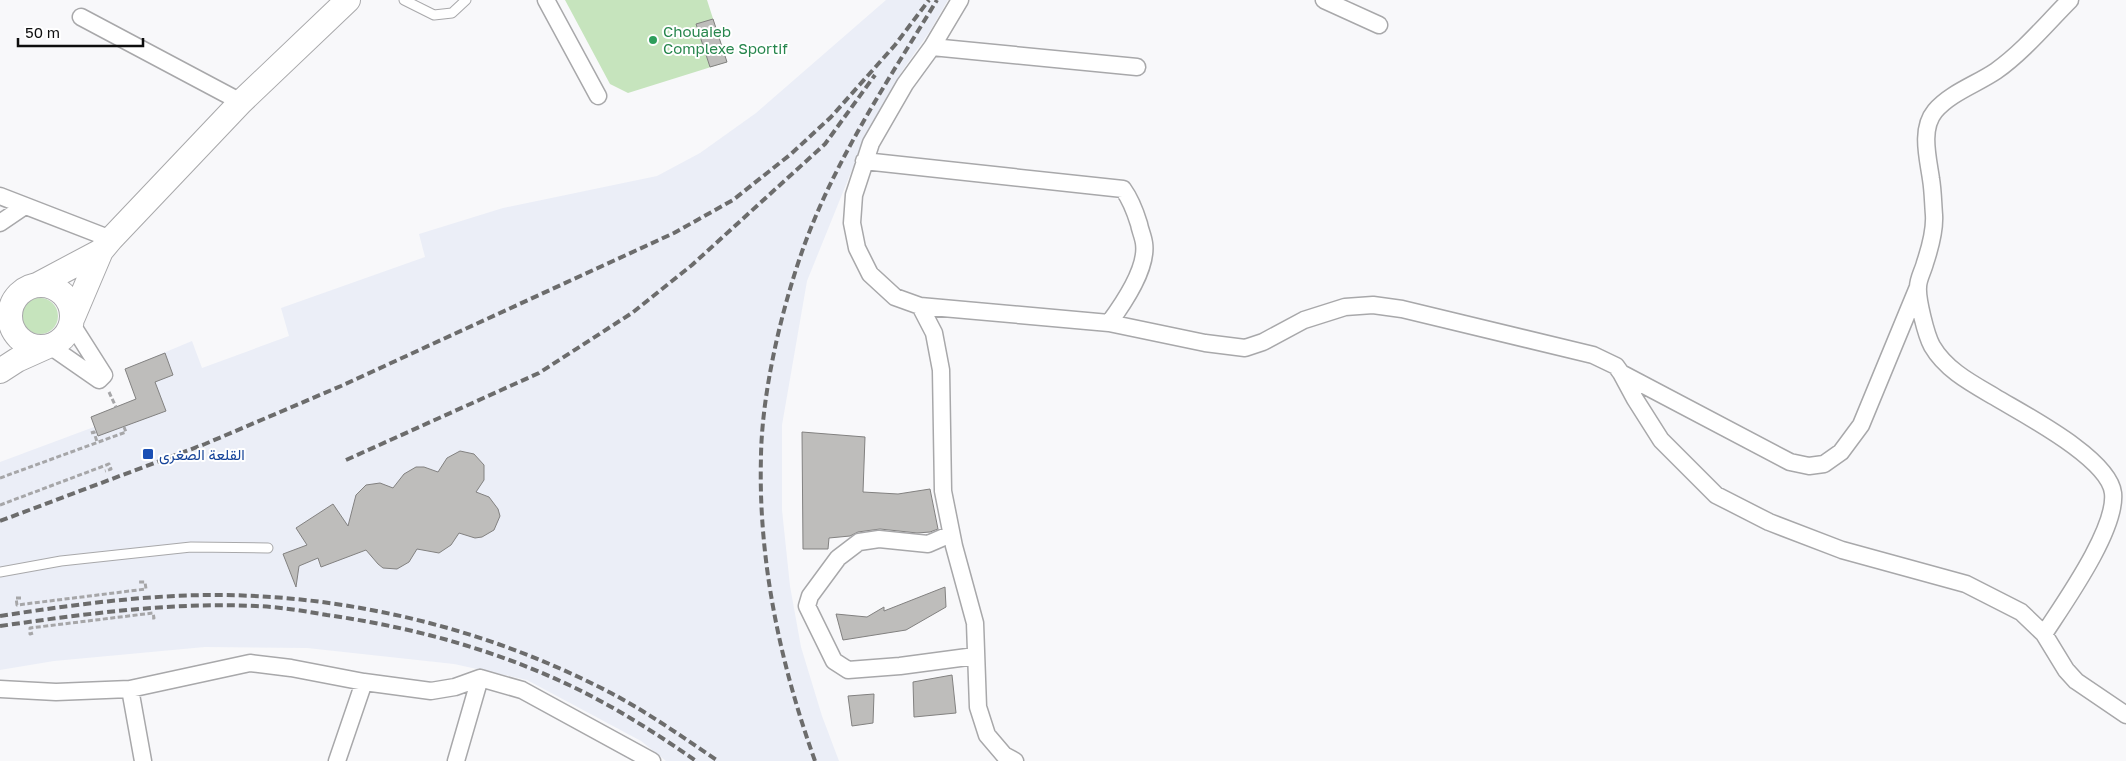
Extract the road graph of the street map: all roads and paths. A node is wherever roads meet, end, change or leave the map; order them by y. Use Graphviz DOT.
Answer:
graph roads {
  1 [pos="348,0"];
  2 [pos="404,0"];
  3 [pos="466,0"];
  4 [pos="546,0"];
  5 [pos="960,0"];
  6 [pos="1324,0"];
  7 [pos="2070,0"];
  8 [pos="81,17"];
  9 [pos="1379,25"];
  10 [pos="932,47"];
  11 [pos="1137,67"];
  12 [pos="598,96"];
  13 [pos="241,102"];
  14 [pos="864,161"];
  15 [pos="0,196"];
  16 [pos="25,206"];
  17 [pos="0,223"];
  18 [pos="106,245"];
  19 [pos="37,285"];
  20 [pos="1918,287"];
  21 [pos="920,306"];
  22 [pos="11,308"];
  23 [pos="72,320"];
  24 [pos="1110,324"];
  25 [pos="0,335"];
  26 [pos="48,346"];
  27 [pos="0,371"];
  28 [pos="1622,373"];
  29 [pos="124,427"];
  30 [pos="91,433"];
  31 [pos="97,442"];
  32 [pos="105,471"];
  33 [pos="0,478"];
  34 [pos="0,505"];
  35 [pos="951,534"];
  36 [pos="268,548"];
  37 [pos="0,572"];
  38 [pos="138,582"];
  39 [pos="21,598"];
  40 [pos="151,618"];
  41 [pos="33,633"];
  42 [pos="2044,634"];
  43 [pos="975,656"];
  44 [pos="480,678"];
  45 [pos="364,682"];
  46 [pos="0,688"];
  47 [pos="130,689"];
  48 [pos="2126,715"];
  49 [pos="143,761"];
  50 [pos="337,761"];
  51 [pos="456,761"];
  52 [pos="652,761"];
  53 [pos="1015,761"];
  1 -- 13 [label="main road"];
  2 -- 3 [label="lane"];
  4 -- 12 [label="street"];
  5 -- 10 [label="street"];
  6 -- 9 [label="street"];
  7 -- 20 [label="street"];
  8 -- 13 [label="street"];
  10 -- 11 [label="street"];
  10 -- 14 [label="street"];
  13 -- 18 [label="main road"];
  14 -- 21 [label="street"];
  14 -- 24 [label="street"];
  15 -- 16 [label="street"];
  16 -- 17 [label="street"];
  16 -- 18 [label="street"];
  18 -- 19 [label="main road"];
  18 -- 23 [label="main road"];
  19 -- 22 [label="main road"];
  19 -- 23 [label="main road"];
  20 -- 28 [label="street"];
  20 -- 42 [label="street"];
  21 -- 24 [label="street"];
  21 -- 35 [label="street"];
  22 -- 25 [label="main road"];
  22 -- 26 [label="main road"];
  23 -- 26 [label="main road"];
  23 -- 26 [label="street"];
  24 -- 28 [label="street"];
  26 -- 27 [label="main road"];
  28 -- 42 [label="street"];
  29 -- 31 [label="path"];
  30 -- 31 [label="path"];
  31 -- 33 [label="path"];
  32 -- 34 [label="path"];
  35 -- 43 [label="street"];
  35 -- 43 [label="street"];
  36 -- 37 [label="lane"];
  38 -- 39 [label="path"];
  40 -- 41 [label="path"];
  42 -- 48 [label="street"];
  43 -- 53 [label="street"];
  44 -- 45 [label="street"];
  44 -- 51 [label="street"];
  44 -- 52 [label="street"];
  45 -- 47 [label="street"];
  45 -- 50 [label="street"];
  46 -- 47 [label="street"];
  47 -- 49 [label="street"];
}
